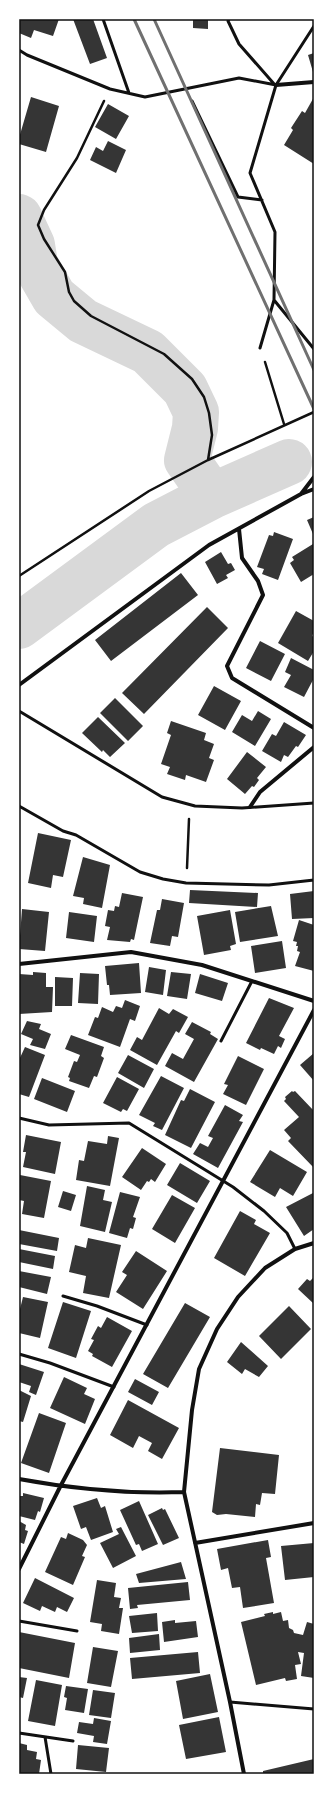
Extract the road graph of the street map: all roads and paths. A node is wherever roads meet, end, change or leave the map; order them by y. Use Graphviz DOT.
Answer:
graph roads {
  1 [pos="102,19"];
  2 [pos="229,19"];
  3 [pos="314,26"];
  4 [pos="19,50"];
  5 [pos="314,82"];
  6 [pos="276,85"];
  7 [pos="110,89"];
  8 [pos="129,93"];
  9 [pos="192,101"];
  10 [pos="262,200"];
  11 [pos="274,300"];
  12 [pos="260,348"];
  13 [pos="314,349"];
  14 [pos="314,412"];
  15 [pos="284,424"];
  16 [pos="208,460"];
  17 [pos="314,477"];
  18 [pos="314,489"];
  19 [pos="301,494"];
  20 [pos="238,529"];
  21 [pos="19,576"];
  22 [pos="19,685"];
  23 [pos="19,711"];
  24 [pos="314,728"];
  25 [pos="314,747"];
  26 [pos="314,803"];
  27 [pos="190,804"];
  28 [pos="19,806"];
  29 [pos="250,807"];
  30 [pos="314,880"];
  31 [pos="186,883"];
  32 [pos="19,964"];
  33 [pos="252,981"];
  34 [pos="314,1001"];
  35 [pos="314,1010"];
  36 [pos="221,1041"];
  37 [pos="19,1118"];
  38 [pos="224,1180"];
  39 [pos="314,1243"];
  40 [pos="295,1249"];
  41 [pos="63,1296"];
  42 [pos="147,1325"];
  43 [pos="19,1354"];
  44 [pos="114,1387"];
  45 [pos="19,1480"];
  46 [pos="60,1487"];
  47 [pos="184,1492"];
  48 [pos="314,1523"];
  49 [pos="195,1543"];
  50 [pos="19,1570"];
  51 [pos="19,1621"];
  52 [pos="77,1631"];
  53 [pos="230,1702"];
  54 [pos="314,1709"];
  55 [pos="19,1733"];
  56 [pos="45,1737"];
  57 [pos="73,1741"];
  58 [pos="51,1774"];
  59 [pos="244,1774"];
  1 -- 8 [label="lane"];
  2 -- 6 [label="lane"];
  3 -- 6 [label="lane"];
  4 -- 7 [label="lane"];
  5 -- 6 [label="street"];
  6 -- 8 [label="lane"];
  6 -- 10 [label="lane"];
  7 -- 8 [label="lane"];
  7 -- 16 [label="path"];
  9 -- 10 [label="lane"];
  10 -- 11 [label="lane"];
  11 -- 12 [label="lane"];
  11 -- 13 [label="lane"];
  12 -- 15 [label="path"];
  14 -- 15 [label="path"];
  15 -- 16 [label="path"];
  16 -- 21 [label="path"];
  17 -- 19 [label="street"];
  18 -- 19 [label="street"];
  19 -- 20 [label="street"];
  20 -- 22 [label="street"];
  20 -- 24 [label="street"];
  23 -- 27 [label="lane"];
  25 -- 29 [label="street"];
  26 -- 29 [label="lane"];
  27 -- 29 [label="lane"];
  27 -- 31 [label="path"];
  28 -- 31 [label="lane"];
  30 -- 31 [label="lane"];
  32 -- 33 [label="street"];
  33 -- 34 [label="street"];
  33 -- 36 [label="lane"];
  35 -- 38 [label="street"];
  37 -- 38 [label="lane"];
  38 -- 40 [label="lane"];
  38 -- 42 [label="street"];
  39 -- 40 [label="street"];
  40 -- 47 [label="street"];
  41 -- 42 [label="lane"];
  42 -- 44 [label="street"];
  43 -- 44 [label="lane"];
  44 -- 46 [label="street"];
  45 -- 46 [label="street"];
  46 -- 47 [label="street"];
  46 -- 50 [label="street"];
  47 -- 49 [label="street"];
  48 -- 49 [label="street"];
  49 -- 53 [label="street"];
  51 -- 52 [label="lane"];
  53 -- 54 [label="lane"];
  53 -- 59 [label="street"];
  55 -- 56 [label="lane"];
  56 -- 57 [label="lane"];
  56 -- 58 [label="lane"];
}
